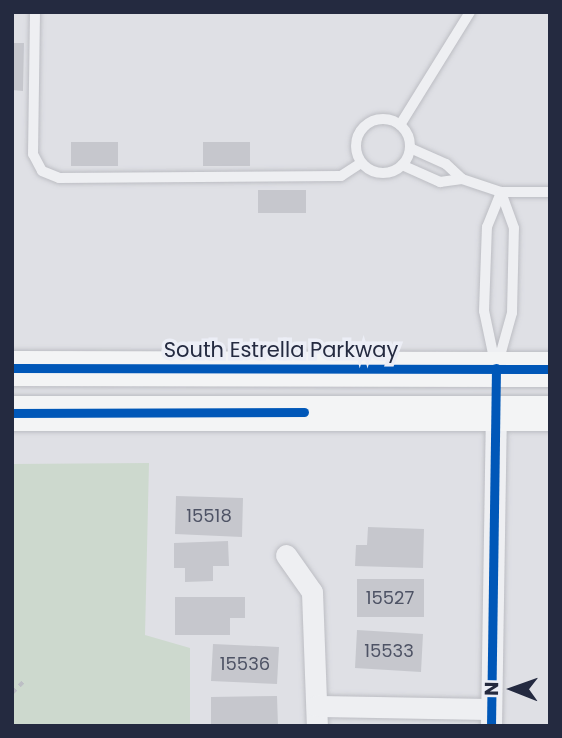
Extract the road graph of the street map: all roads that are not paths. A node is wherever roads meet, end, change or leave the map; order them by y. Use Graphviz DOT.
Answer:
graph roads {
  1 [pos="35,12"];
  2 [pos="470,12"];
  3 [pos="400,125"];
  4 [pos="410,148"];
  5 [pos="361,163"];
  6 [pos="402,165"];
  7 [pos="461,179"];
  8 [pos="501,192"];
  9 [pos="550,192"];
  10 [pos="12,368"];
  11 [pos="496,368"];
  12 [pos="550,369"];
  13 [pos="496,411"];
  14 [pos="550,412"];
  15 [pos="12,413"];
  16 [pos="286,555"];
  17 [pos="317,716"];
  18 [pos="491,717"];
  1 -- 5 [label="lane"];
  2 -- 3 [label="lane"];
  3 -- 4 [label="lane"];
  3 -- 5 [label="lane"];
  4 -- 6 [label="lane"];
  4 -- 7 [label="lane"];
  5 -- 6 [label="lane"];
  6 -- 7 [label="lane"];
  7 -- 8 [label="lane"];
  8 -- 9 [label="lane"];
  8 -- 11 [label="lane"];
  8 -- 11 [label="lane"];
  10 -- 11 [label="main road, South Estrella Parkway"];
  11 -- 12 [label="main road, South Estrella Parkway"];
  11 -- 13 [label="main road"];
  13 -- 14 [label="main road"];
  13 -- 15 [label="main road"];
  13 -- 18 [label="street"];
  16 -- 17 [label="street"];
  17 -- 18 [label="street"];
}
